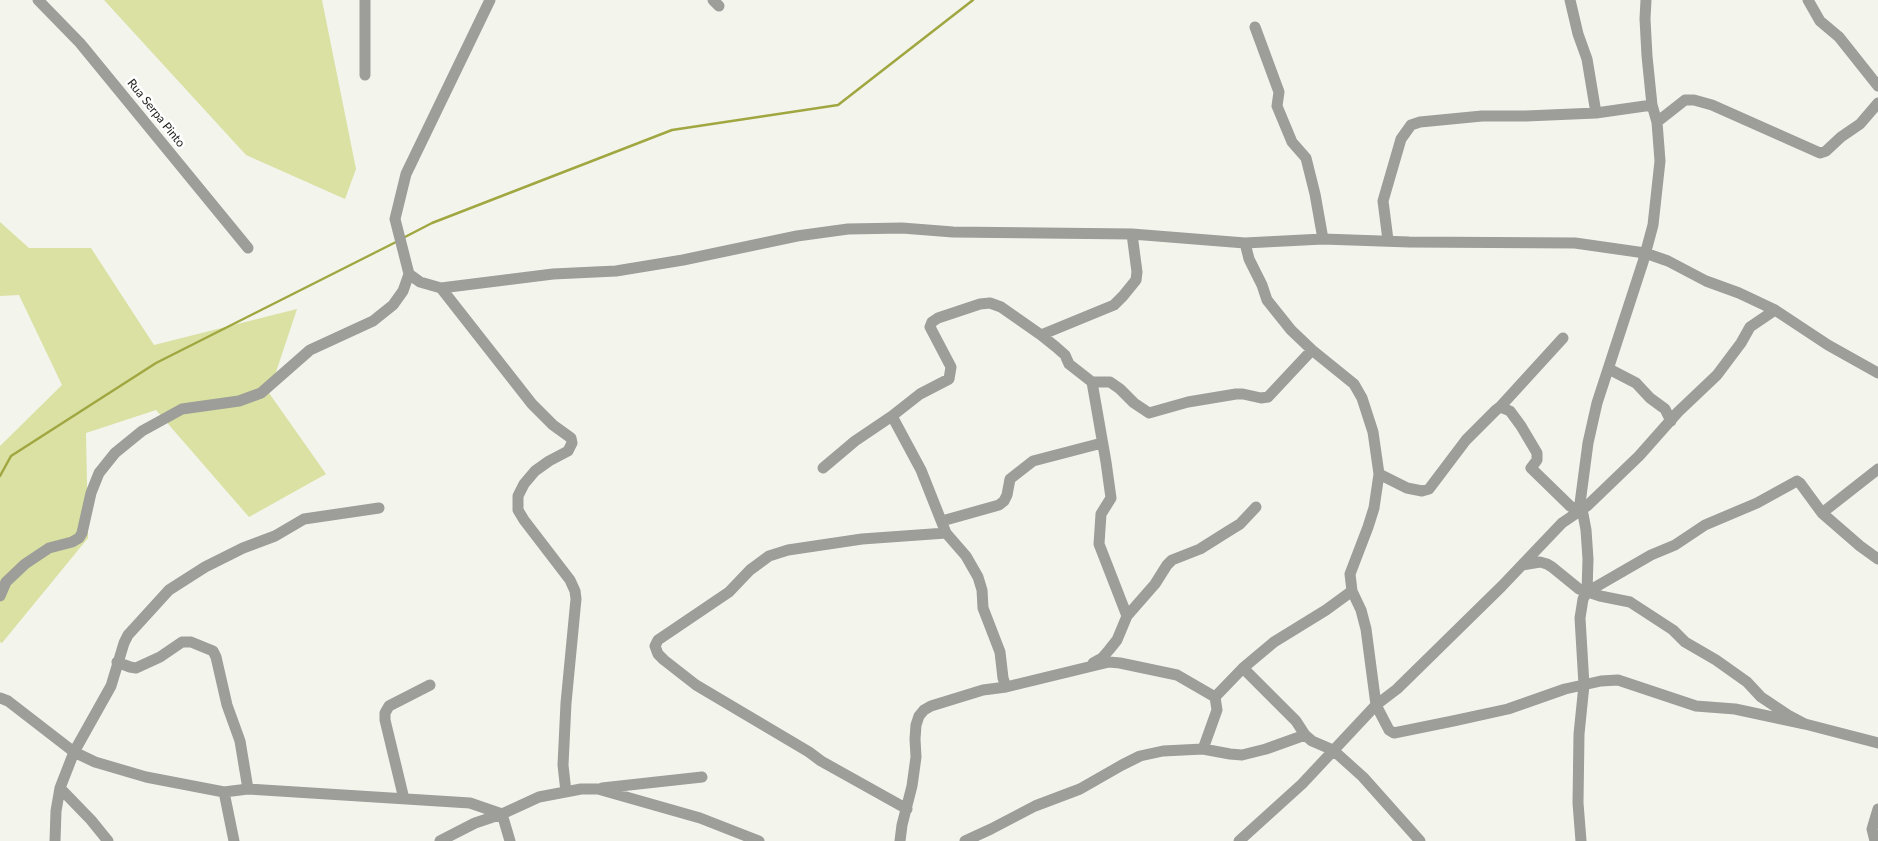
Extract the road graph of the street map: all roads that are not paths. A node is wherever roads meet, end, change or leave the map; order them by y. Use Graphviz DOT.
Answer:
graph roads {
  1 [pos="38,0"];
  2 [pos="365,0"];
  3 [pos="490,0"];
  4 [pos="1570,0"];
  5 [pos="1646,0"];
  6 [pos="1808,0"];
  7 [pos="1255,27"];
  8 [pos="365,75"];
  9 [pos="1878,86"];
  10 [pos="1878,103"];
  11 [pos="1652,105"];
  12 [pos="1596,112"];
  13 [pos="1657,122"];
  14 [pos="1132,234"];
  15 [pos="1323,239"];
  16 [pos="1388,240"];
  17 [pos="1245,243"];
  18 [pos="248,248"];
  19 [pos="1645,253"];
  20 [pos="409,274"];
  21 [pos="441,288"];
  22 [pos="1775,310"];
  23 [pos="1041,335"];
  24 [pos="1563,338"];
  25 [pos="1312,350"];
  26 [pos="1608,368"];
  27 [pos="1878,373"];
  28 [pos="1092,382"];
  29 [pos="1500,407"];
  30 [pos="892,416"];
  31 [pos="1671,421"];
  32 [pos="1102,443"];
  33 [pos="823,468"];
  34 [pos="1878,469"];
  35 [pos="1379,474"];
  36 [pos="1256,507"];
  37 [pos="379,508"];
  38 [pos="1578,511"];
  39 [pos="1822,513"];
  40 [pos="942,521"];
  41 [pos="946,533"];
  42 [pos="1878,559"];
  43 [pos="1522,565"];
  44 [pos="1352,591"];
  45 [pos="1587,592"];
  46 [pos="0,596"];
  47 [pos="1127,616"];
  48 [pos="117,662"];
  49 [pos="1087,666"];
  50 [pos="1243,668"];
  51 [pos="430,685"];
  52 [pos="1584,685"];
  53 [pos="1006,687"];
  54 [pos="1215,697"];
  55 [pos="0,698"];
  56 [pos="1376,705"];
  57 [pos="1805,724"];
  58 [pos="1306,735"];
  59 [pos="1878,743"];
  60 [pos="1203,749"];
  61 [pos="1333,750"];
  62 [pos="74,752"];
  63 [pos="702,777"];
  64 [pos="60,788"];
  65 [pos="581,788"];
  66 [pos="248,789"];
  67 [pos="224,792"];
  68 [pos="566,792"];
  69 [pos="404,799"];
  70 [pos="1878,809"];
  71 [pos="907,810"];
  72 [pos="502,814"];
  73 [pos="54,841"];
  74 [pos="108,841"];
  75 [pos="234,841"];
  76 [pos="440,841"];
  77 [pos="510,841"];
  78 [pos="759,841"];
  79 [pos="900,841"];
  80 [pos="966,841"];
  81 [pos="1239,841"];
  82 [pos="1420,841"];
  83 [pos="1581,841"];
  84 [pos="1875,841"];
  1 -- 18 [label="street, Rua Serpa Pinto"];
  2 -- 8 [label="street"];
  3 -- 20 [label="street"];
  4 -- 12 [label="street"];
  5 -- 11 [label="street"];
  6 -- 9 [label="street"];
  7 -- 15 [label="street"];
  10 -- 13 [label="street"];
  11 -- 12 [label="street"];
  11 -- 13 [label="street"];
  12 -- 16 [label="street"];
  13 -- 19 [label="street"];
  14 -- 17 [label="street"];
  14 -- 21 [label="street"];
  14 -- 23 [label="street"];
  15 -- 16 [label="street"];
  15 -- 17 [label="street"];
  16 -- 19 [label="street"];
  17 -- 25 [label="street"];
  19 -- 22 [label="street"];
  19 -- 26 [label="street"];
  20 -- 21 [label="street"];
  20 -- 46 [label="street"];
  21 -- 68 [label="street"];
  22 -- 27 [label="street"];
  22 -- 31 [label="street"];
  23 -- 28 [label="street"];
  23 -- 30 [label="street"];
  24 -- 29 [label="street"];
  25 -- 28 [label="street"];
  25 -- 35 [label="street"];
  26 -- 31 [label="street"];
  26 -- 38 [label="street"];
  28 -- 32 [label="street"];
  29 -- 35 [label="street"];
  29 -- 38 [label="street"];
  30 -- 33 [label="street"];
  30 -- 40 [label="street"];
  31 -- 38 [label="street"];
  32 -- 40 [label="street"];
  32 -- 47 [label="street"];
  34 -- 39 [label="street"];
  35 -- 44 [label="street"];
  36 -- 47 [label="street"];
  37 -- 48 [label="street"];
  38 -- 43 [label="street"];
  38 -- 45 [label="street"];
  39 -- 42 [label="street"];
  39 -- 45 [label="street"];
  40 -- 41 [label="street"];
  41 -- 53 [label="street"];
  41 -- 71 [label="street"];
  43 -- 45 [label="street"];
  43 -- 56 [label="street"];
  44 -- 50 [label="street"];
  44 -- 56 [label="street"];
  45 -- 52 [label="street"];
  45 -- 57 [label="street"];
  47 -- 49 [label="street"];
  48 -- 62 [label="street"];
  48 -- 66 [label="street"];
  49 -- 53 [label="street"];
  49 -- 54 [label="street"];
  50 -- 54 [label="street"];
  50 -- 58 [label="street"];
  51 -- 69 [label="street"];
  52 -- 56 [label="street"];
  52 -- 57 [label="street"];
  52 -- 83 [label="street"];
  53 -- 71 [label="street"];
  54 -- 60 [label="street"];
  55 -- 62 [label="street"];
  56 -- 61 [label="street"];
  57 -- 59 [label="street"];
  58 -- 60 [label="street"];
  58 -- 61 [label="street"];
  60 -- 80 [label="street"];
  61 -- 81 [label="street"];
  61 -- 82 [label="street"];
  62 -- 64 [label="street"];
  62 -- 67 [label="street"];
  63 -- 65 [label="street"];
  64 -- 73 [label="street"];
  64 -- 74 [label="street"];
  65 -- 68 [label="street"];
  65 -- 78 [label="street"];
  66 -- 67 [label="street"];
  66 -- 69 [label="street"];
  67 -- 75 [label="street"];
  68 -- 72 [label="street"];
  69 -- 72 [label="street"];
  70 -- 84 [label="street"];
  71 -- 79 [label="street"];
  72 -- 76 [label="street"];
  72 -- 77 [label="street"];
}
